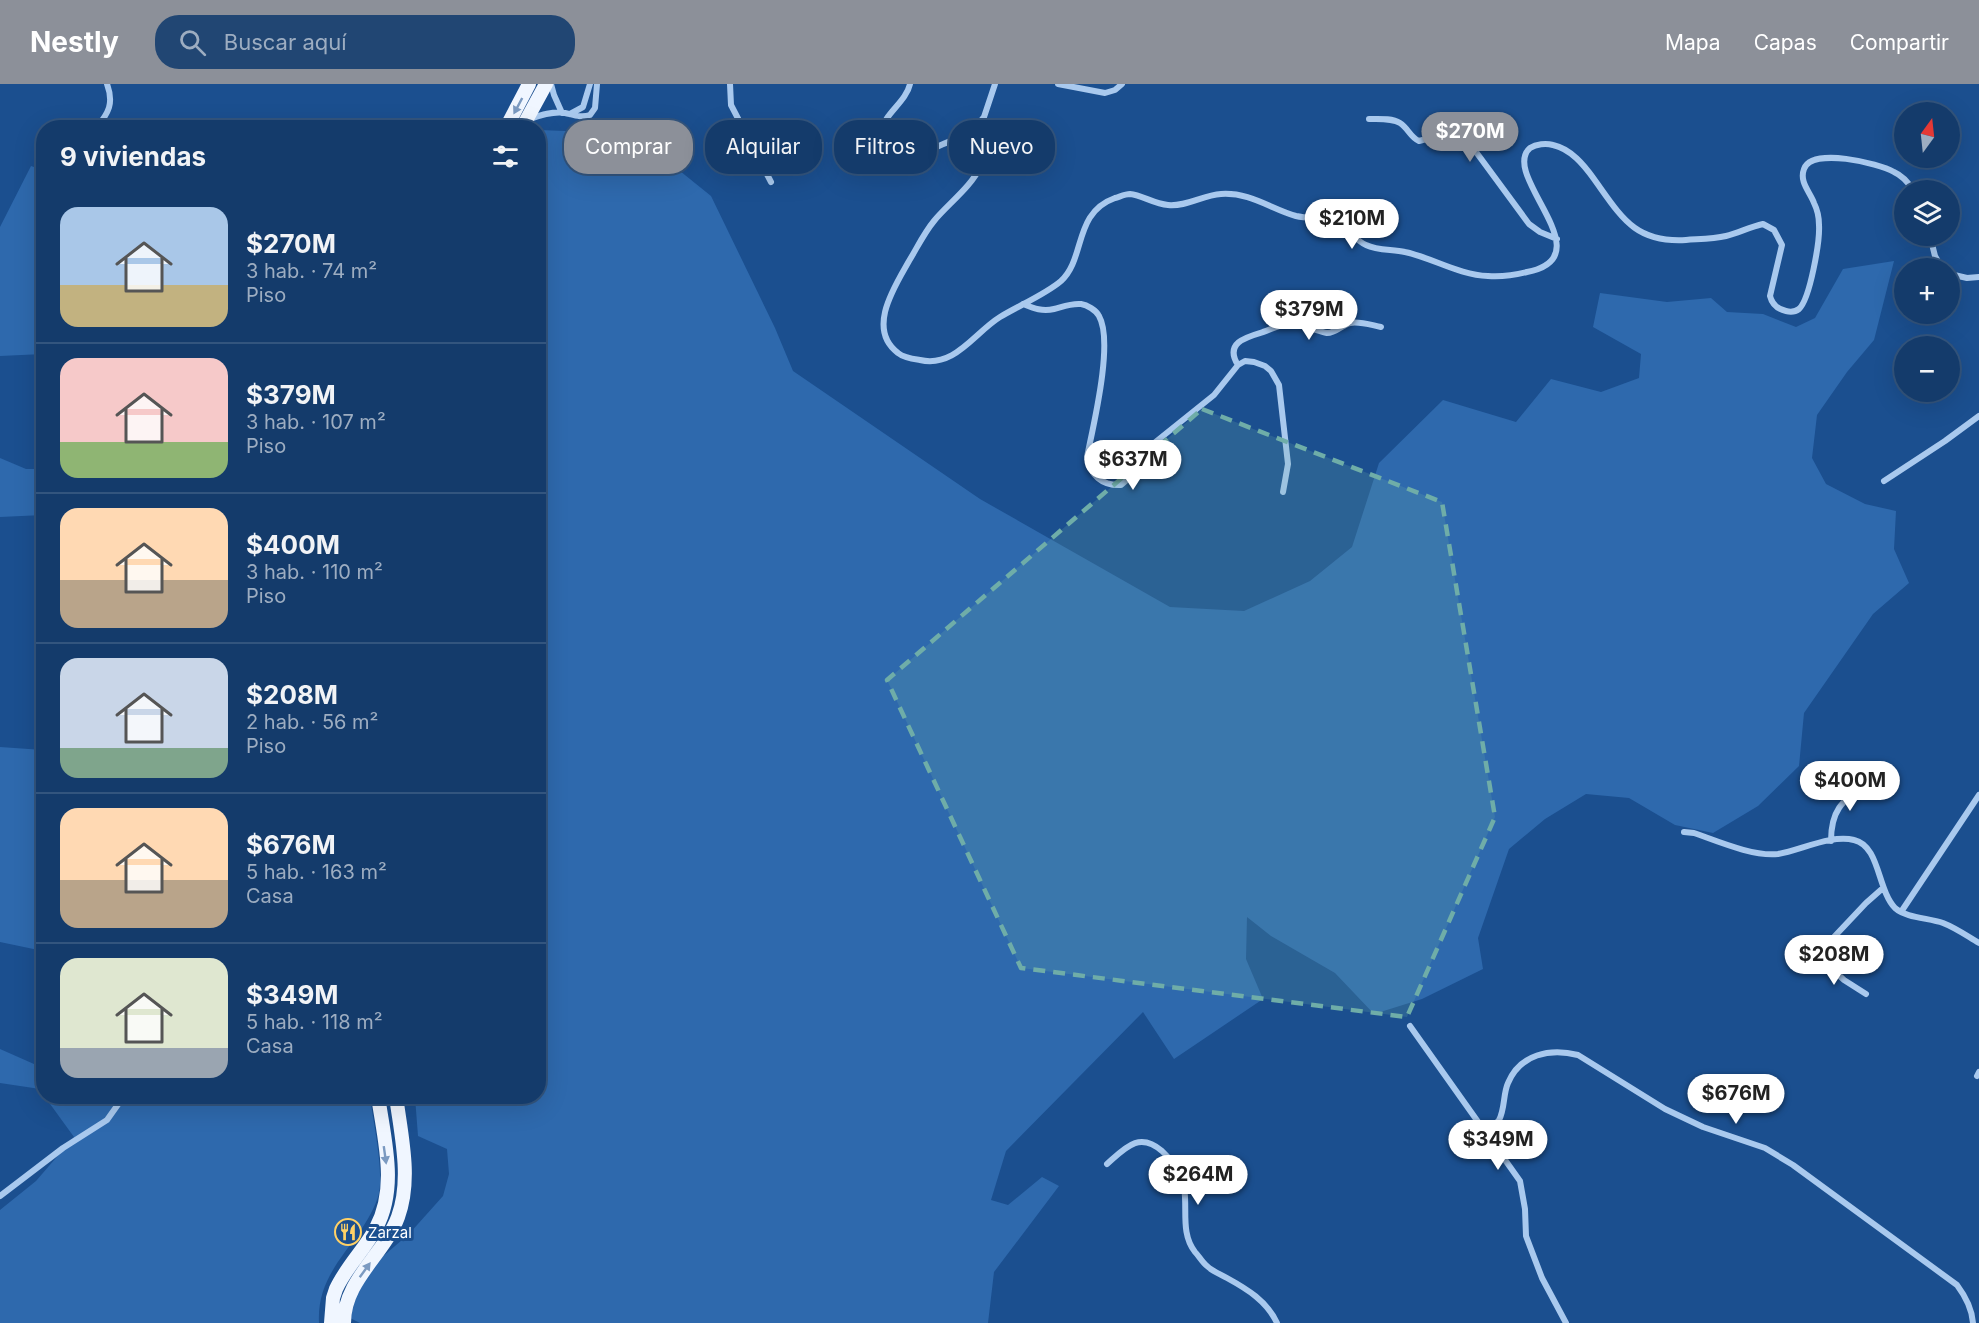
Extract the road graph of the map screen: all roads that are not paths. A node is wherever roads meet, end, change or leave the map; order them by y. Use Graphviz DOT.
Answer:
graph roads {
  1 [pos="107,84"];
  2 [pos="529,84"];
  3 [pos="546,84"];
  4 [pos="551,84"];
  5 [pos="590,84"];
  6 [pos="597,84"];
  7 [pos="730,84"];
  8 [pos="910,84"];
  9 [pos="995,84"];
  10 [pos="1058,84"];
  11 [pos="1122,84"];
  12 [pos="566,114"];
  13 [pos="1369,119"];
  14 [pos="103,120"];
  15 [pos="510,120"];
  16 [pos="526,120"];
  17 [pos="531,120"];
  18 [pos="982,120"];
  19 [pos="949,142"];
  20 [pos="976,174"];
  21 [pos="1906,180"];
  22 [pos="771,182"];
  23 [pos="1557,239"];
  24 [pos="1960,276"];
  25 [pos="1979,277"];
  26 [pos="1023,304"];
  27 [pos="1381,327"];
  28 [pos="1238,365"];
  29 [pos="1979,416"];
  30 [pos="1884,481"];
  31 [pos="1282,492"];
  32 [pos="1866,783"];
  33 [pos="1979,795"];
  34 [pos="1684,832"];
  35 [pos="1831,841"];
  36 [pos="1883,888"];
  37 [pos="1901,912"];
  38 [pos="1979,943"];
  39 [pos="1866,994"];
  40 [pos="1410,1026"];
  41 [pos="118,1104"];
  42 [pos="379,1104"];
  43 [pos="397,1104"];
  44 [pos="1485,1131"];
  45 [pos="1107,1164"];
  46 [pos="0,1196"];
  47 [pos="331,1323"];
  48 [pos="344,1323"];
  49 [pos="1276,1323"];
  50 [pos="1566,1323"];
  51 [pos="1973,1323"];
  1 -- 14 [label="street"];
  2 -- 15 [label="main road, one-way"];
  3 -- 16 [label="main road"];
  4 -- 12 [label="street"];
  5 -- 12 [label="street"];
  6 -- 12 [label="street"];
  7 -- 22 [label="street"];
  8 -- 19 [label="street"];
  9 -- 18 [label="street"];
  10 -- 11 [label="street"];
  12 -- 17 [label="street"];
  13 -- 23 [label="street"];
  20 -- 26 [label="street"];
  21 -- 23 [label="street"];
  23 -- 26 [label="street"];
  24 -- 25 [label="street"];
  26 -- 28 [label="street"];
  27 -- 28 [label="street"];
  28 -- 31 [label="street"];
  29 -- 30 [label="street"];
  32 -- 35 [label="street"];
  33 -- 37 [label="street"];
  34 -- 35 [label="street"];
  35 -- 36 [label="street"];
  36 -- 37 [label="street"];
  36 -- 39 [label="street"];
  37 -- 38 [label="street"];
  40 -- 44 [label="street"];
  41 -- 46 [label="street"];
  42 -- 47 [label="main road, one-way"];
  48 -- 43 [label="main road, one-way"];
  44 -- 50 [label="street"];
  44 -- 51 [label="street"];
  45 -- 49 [label="street"];
}
